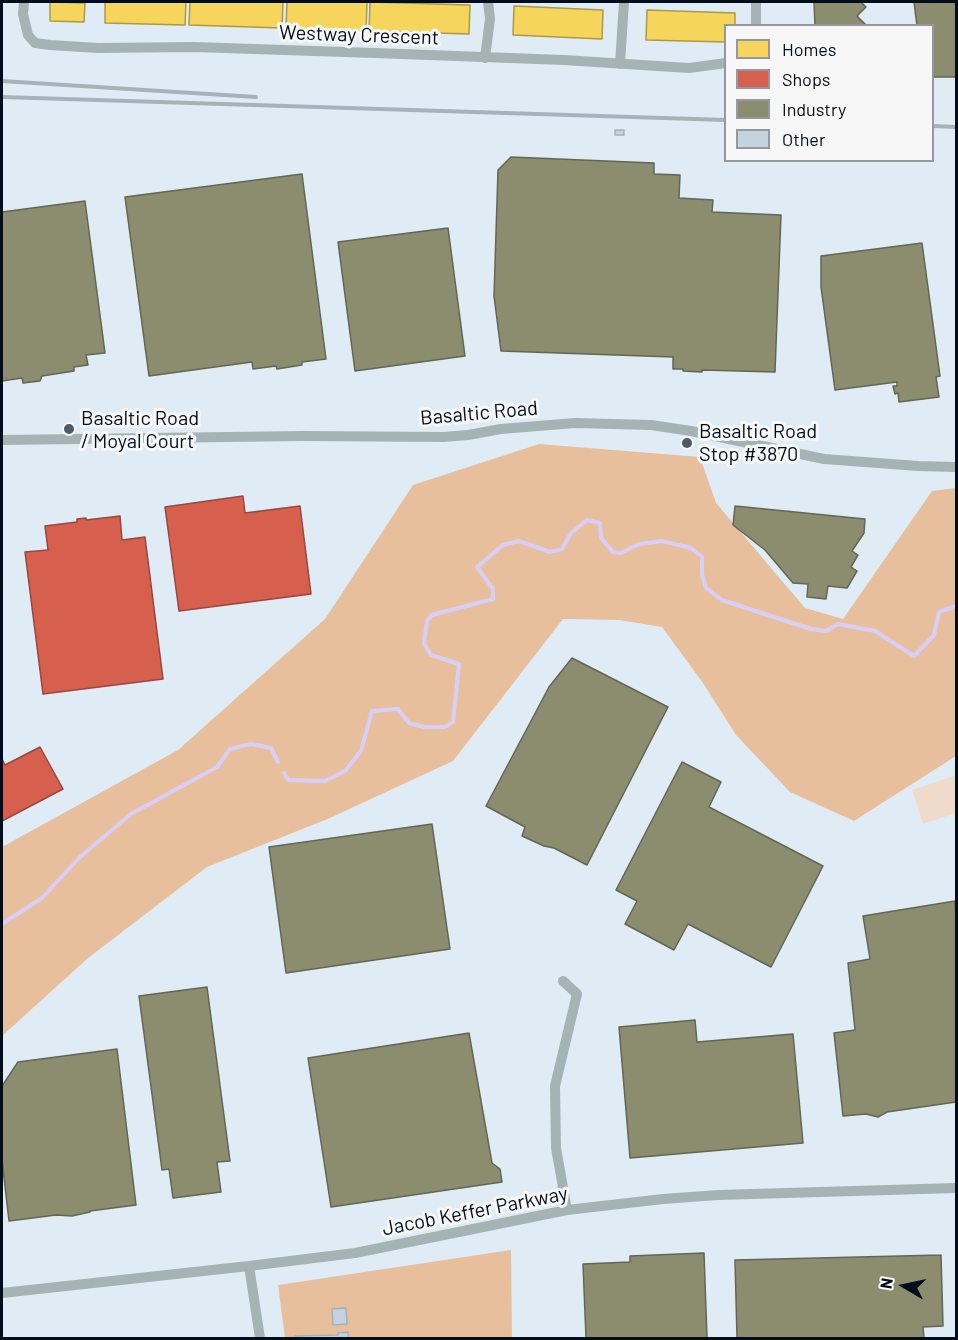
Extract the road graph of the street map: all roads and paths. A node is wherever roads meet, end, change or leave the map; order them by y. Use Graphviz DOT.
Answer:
graph roads {
  1 [pos="24,2"];
  2 [pos="488,2"];
  3 [pos="624,2"];
  4 [pos="756,2"];
  5 [pos="756,24"];
  6 [pos="485,58"];
  7 [pos="724,63"];
  8 [pos="620,64"];
  9 [pos="2,440"];
  10 [pos="957,466"];
  11 [pos="563,981"];
  12 [pos="957,1188"];
  13 [pos="567,1210"];
  14 [pos="249,1266"];
  15 [pos="2,1293"];
  16 [pos="260,1338"];
  1 -- 6 [label="street, Westway Crescent"];
  2 -- 6 [label="street"];
  3 -- 8 [label="street"];
  4 -- 5 [label="street"];
  6 -- 8 [label="street, Westway Crescent"];
  7 -- 8 [label="street, Westway Crescent"];
  9 -- 10 [label="street, Basaltic Road"];
  11 -- 13 [label="street"];
  12 -- 13 [label="street, Jacob Keffer Parkway"];
  13 -- 14 [label="street, Jacob Keffer Parkway"];
  14 -- 15 [label="street, Jacob Keffer Parkway"];
  14 -- 16 [label="street"];
}
